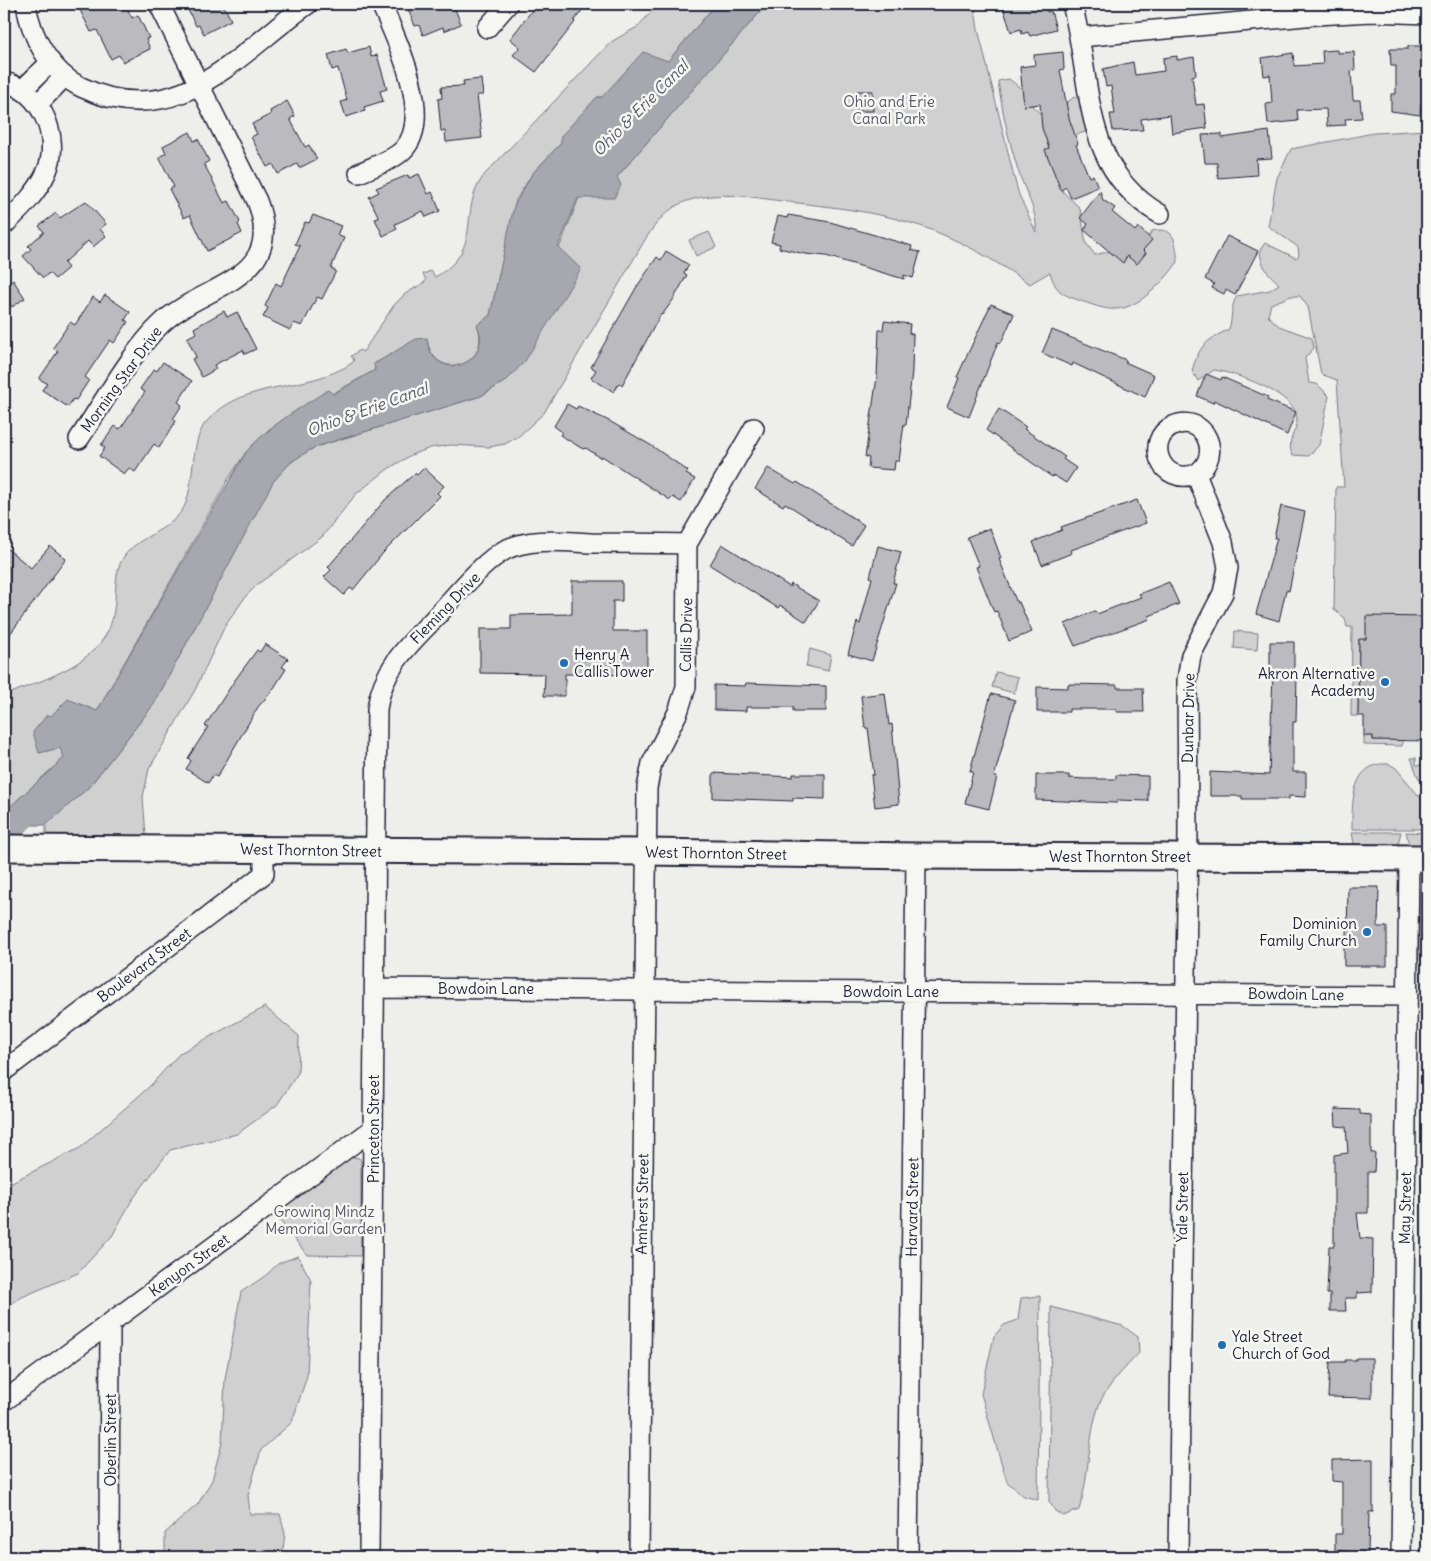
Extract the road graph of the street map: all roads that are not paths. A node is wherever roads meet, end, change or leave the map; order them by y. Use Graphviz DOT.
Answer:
graph roads {
  1 [pos="26,4"];
  2 [pos="159,4"];
  3 [pos="308,4"];
  4 [pos="381,4"];
  5 [pos="508,4"];
  6 [pos="1072,4"];
  7 [pos="1316,10"];
  8 [pos="1427,14"];
  9 [pos="487,28"];
  10 [pos="1080,37"];
  11 [pos="51,62"];
  12 [pos="64,77"];
  13 [pos="4,82"];
  14 [pos="199,86"];
  15 [pos="22,90"];
  16 [pos="38,104"];
  17 [pos="359,172"];
  18 [pos="1160,214"];
  19 [pos="4,225"];
  20 [pos="754,428"];
  21 [pos="79,439"];
  22 [pos="1196,474"];
  23 [pos="687,544"];
  24 [pos="4,848"];
  25 [pos="264,850"];
  26 [pos="377,851"];
  27 [pos="646,852"];
  28 [pos="916,856"];
  29 [pos="1187,857"];
  30 [pos="1418,858"];
  31 [pos="375,988"];
  32 [pos="644,989"];
  33 [pos="915,992"];
  34 [pos="1186,993"];
  35 [pos="1408,996"];
  36 [pos="4,1071"];
  37 [pos="373,1129"];
  38 [pos="110,1323"];
  39 [pos="4,1401"];
  40 [pos="108,1557"];
  41 [pos="369,1557"];
  42 [pos="639,1557"];
  43 [pos="908,1557"];
  44 [pos="1178,1557"];
  45 [pos="1401,1557"];
  1 -- 11 [label="street"];
  2 -- 14 [label="street, Morning Star Drive"];
  3 -- 14 [label="street"];
  4 -- 17 [label="street"];
  5 -- 9 [label="street"];
  6 -- 10 [label="street"];
  7 -- 8 [label="street"];
  7 -- 10 [label="street"];
  10 -- 18 [label="street"];
  11 -- 12 [label="street"];
  11 -- 15 [label="street"];
  12 -- 14 [label="street"];
  12 -- 16 [label="street"];
  13 -- 15 [label="street"];
  14 -- 21 [label="street, Morning Star Drive"];
  15 -- 16 [label="street"];
  16 -- 19 [label="street"];
  20 -- 23 [label="street, Callis Drive"];
  22 -- 29 [label="street, Dunbar Drive"];
  23 -- 26 [label="street, Fleming Drive"];
  23 -- 27 [label="street, Callis Drive"];
  24 -- 25 [label="main road, West Thornton Street"];
  25 -- 26 [label="main road, West Thornton Street"];
  25 -- 36 [label="street, Boulevard Street"];
  26 -- 27 [label="main road, West Thornton Street"];
  26 -- 31 [label="street, Princeton Street"];
  27 -- 28 [label="main road, West Thornton Street"];
  27 -- 32 [label="street, Amherst Street"];
  28 -- 29 [label="main road, West Thornton Street"];
  28 -- 33 [label="street, Harvard Street"];
  29 -- 30 [label="main road, West Thornton Street"];
  29 -- 34 [label="street, Yale Street"];
  30 -- 35 [label="street, May Street"];
  31 -- 32 [label="street, Bowdoin Lane"];
  31 -- 37 [label="street, Princeton Street"];
  32 -- 33 [label="street, Bowdoin Lane"];
  32 -- 42 [label="street, Amherst Street"];
  33 -- 34 [label="street, Bowdoin Lane"];
  33 -- 43 [label="street, Harvard Street"];
  34 -- 35 [label="street, Bowdoin Lane"];
  34 -- 44 [label="street, Yale Street"];
  35 -- 45 [label="street, May Street"];
  37 -- 38 [label="street, Kenyon Street"];
  37 -- 41 [label="street, Princeton Street"];
  38 -- 39 [label="street, Kenyon Street"];
  38 -- 40 [label="street, Oberlin Street"];
}
